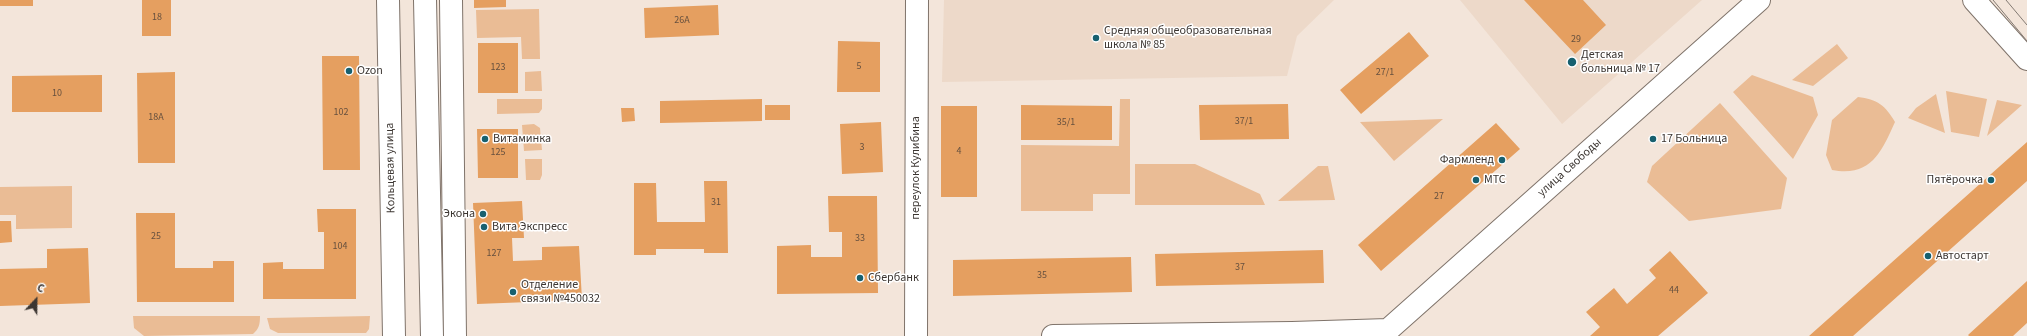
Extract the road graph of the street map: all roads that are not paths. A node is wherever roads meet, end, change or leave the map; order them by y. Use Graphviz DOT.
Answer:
graph roads {
  1 [pos="388,0"];
  2 [pos="424,0"];
  3 [pos="451,0"];
  4 [pos="916,0"];
  5 [pos="1759,0"];
  6 [pos="1974,0"];
  7 [pos="2027,59"];
  8 [pos="1385,333"];
  9 [pos="1293,335"];
  10 [pos="394,336"];
  11 [pos="432,336"];
  12 [pos="455,336"];
  13 [pos="916,336"];
  14 [pos="1053,336"];
  1 -- 10 [label="main road, Кольцевая улица"];
  2 -- 11 [label="main road"];
  3 -- 12 [label="main road"];
  4 -- 13 [label="main road, переулок Кулибина"];
  5 -- 8 [label="main road, улица Свободы"];
  6 -- 7 [label="main road"];
  8 -- 9 [label="main road"];
  9 -- 14 [label="main road"];
}
